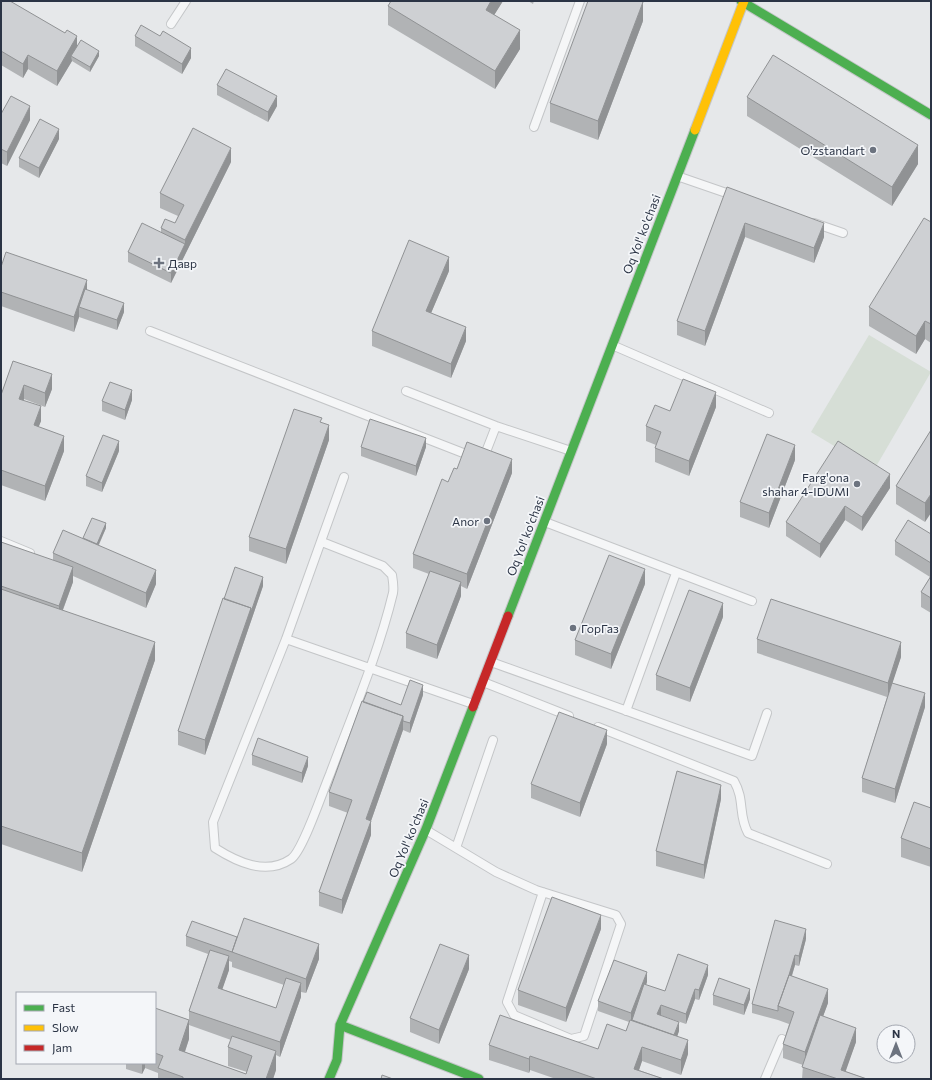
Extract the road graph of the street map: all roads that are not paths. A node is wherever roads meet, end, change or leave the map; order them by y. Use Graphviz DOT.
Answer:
graph roads {
  1 [pos="186,1"];
  2 [pos="580,1"];
  3 [pos="742,1"];
  4 [pos="171,24"];
  5 [pos="931,115"];
  6 [pos="534,127"];
  7 [pos="676,176"];
  8 [pos="742,198"];
  9 [pos="807,220"];
  10 [pos="843,233"];
  11 [pos="150,331"];
  12 [pos="612,344"];
  13 [pos="406,391"];
  14 [pos="769,413"];
  15 [pos="496,426"];
  16 [pos="571,451"];
  17 [pos="344,477"];
  18 [pos="543,522"];
  19 [pos="1,541"];
  20 [pos="322,542"];
  21 [pos="39,557"];
  22 [pos="676,573"];
  23 [pos="752,601"];
  24 [pos="286,639"];
  25 [pos="490,662"];
  26 [pos="370,668"];
  27 [pos="482,682"];
  28 [pos="474,704"];
  29 [pos="626,711"];
  30 [pos="767,713"];
  31 [pos="578,720"];
  32 [pos="593,725"];
  33 [pos="493,740"];
  34 [pos="426,830"];
  35 [pos="456,848"];
  36 [pos="827,864"];
  37 [pos="543,892"];
  38 [pos="340,1025"];
  39 [pos="782,1040"];
  40 [pos="329,1079"];
  41 [pos="479,1079"];
  42 [pos="765,1079"];
  1 -- 4 [label="lane"];
  2 -- 6 [label="lane"];
  3 -- 5 [label="street"];
  3 -- 7 [label="street, Oq Yol' ko'chasi"];
  7 -- 8 [label="lane"];
  7 -- 12 [label="street, Oq Yol' ko'chasi"];
  9 -- 10 [label="lane"];
  11 -- 15 [label="lane"];
  12 -- 14 [label="lane"];
  12 -- 16 [label="street, Oq Yol' ko'chasi"];
  13 -- 15 [label="lane"];
  15 -- 16 [label="lane"];
  16 -- 18 [label="street, Oq Yol' ko'chasi"];
  17 -- 20 [label="lane"];
  18 -- 22 [label="lane"];
  18 -- 25 [label="street, Oq Yol' ko'chasi"];
  19 -- 21 [label="lane"];
  20 -- 24 [label="lane"];
  20 -- 26 [label="lane"];
  22 -- 23 [label="lane"];
  22 -- 29 [label="lane"];
  24 -- 26 [label="lane"];
  24 -- 26 [label="lane"];
  25 -- 27 [label="street, Oq Yol' ko'chasi"];
  25 -- 29 [label="lane"];
  26 -- 28 [label="lane"];
  27 -- 28 [label="street, Oq Yol' ko'chasi"];
  27 -- 31 [label="lane"];
  28 -- 34 [label="street, Oq Yol' ko'chasi"];
  29 -- 30 [label="lane"];
  32 -- 36 [label="lane"];
  33 -- 35 [label="lane"];
  34 -- 35 [label="lane"];
  34 -- 38 [label="street, Oq Yol' ko'chasi"];
  35 -- 37 [label="lane"];
  37 -- 37 [label="lane"];
  38 -- 40 [label="street, Oq Yol' ko'chasi"];
  38 -- 41 [label="street"];
  39 -- 42 [label="lane"];
}
